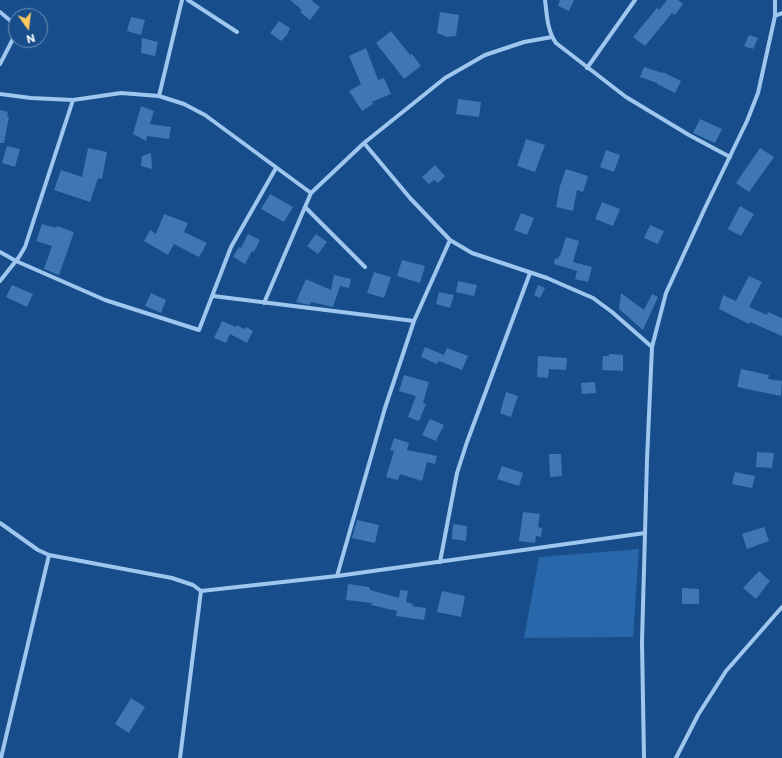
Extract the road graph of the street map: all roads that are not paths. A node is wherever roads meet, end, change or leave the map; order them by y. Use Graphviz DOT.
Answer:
graph roads {
  1 [pos="182,0"];
  2 [pos="188,0"];
  3 [pos="545,0"];
  4 [pos="635,0"];
  5 [pos="775,0"];
  6 [pos="0,12"];
  7 [pos="782,13"];
  8 [pos="775,16"];
  9 [pos="8,19"];
  10 [pos="237,32"];
  11 [pos="552,36"];
  12 [pos="8,48"];
  13 [pos="0,64"];
  14 [pos="587,68"];
  15 [pos="0,94"];
  16 [pos="159,96"];
  17 [pos="73,100"];
  18 [pos="364,143"];
  19 [pos="730,157"];
  20 [pos="276,168"];
  21 [pos="311,193"];
  22 [pos="305,207"];
  23 [pos="450,240"];
  24 [pos="0,252"];
  25 [pos="16,261"];
  26 [pos="365,267"];
  27 [pos="530,273"];
  28 [pos="0,281"];
  29 [pos="213,296"];
  30 [pos="264,303"];
  31 [pos="414,322"];
  32 [pos="652,348"];
  33 [pos="0,524"];
  34 [pos="645,533"];
  35 [pos="49,555"];
  36 [pos="440,562"];
  37 [pos="337,576"];
  38 [pos="201,591"];
  39 [pos="782,607"];
  40 [pos="1,758"];
  41 [pos="180,758"];
  42 [pos="644,758"];
  43 [pos="676,758"];
  1 -- 16 [label="street"];
  2 -- 10 [label="street"];
  3 -- 11 [label="street"];
  4 -- 14 [label="street"];
  5 -- 8 [label="street"];
  6 -- 9 [label="street"];
  7 -- 8 [label="street"];
  8 -- 19 [label="street"];
  11 -- 14 [label="street"];
  11 -- 18 [label="street"];
  12 -- 13 [label="street"];
  14 -- 19 [label="street"];
  15 -- 17 [label="street"];
  16 -- 17 [label="street"];
  16 -- 20 [label="street"];
  17 -- 25 [label="street"];
  18 -- 21 [label="street"];
  18 -- 23 [label="street"];
  19 -- 32 [label="street"];
  20 -- 21 [label="street"];
  20 -- 29 [label="street"];
  21 -- 22 [label="street"];
  22 -- 26 [label="street"];
  22 -- 30 [label="street"];
  23 -- 27 [label="street"];
  23 -- 31 [label="street"];
  24 -- 25 [label="street"];
  25 -- 28 [label="street"];
  25 -- 29 [label="street"];
  27 -- 32 [label="street"];
  27 -- 36 [label="street"];
  29 -- 30 [label="street"];
  30 -- 31 [label="street"];
  31 -- 37 [label="street"];
  32 -- 34 [label="street"];
  33 -- 35 [label="street"];
  34 -- 36 [label="street"];
  34 -- 42 [label="street"];
  35 -- 38 [label="street"];
  35 -- 40 [label="street"];
  36 -- 37 [label="street"];
  37 -- 38 [label="street"];
  38 -- 41 [label="street"];
  39 -- 43 [label="street"];
}
